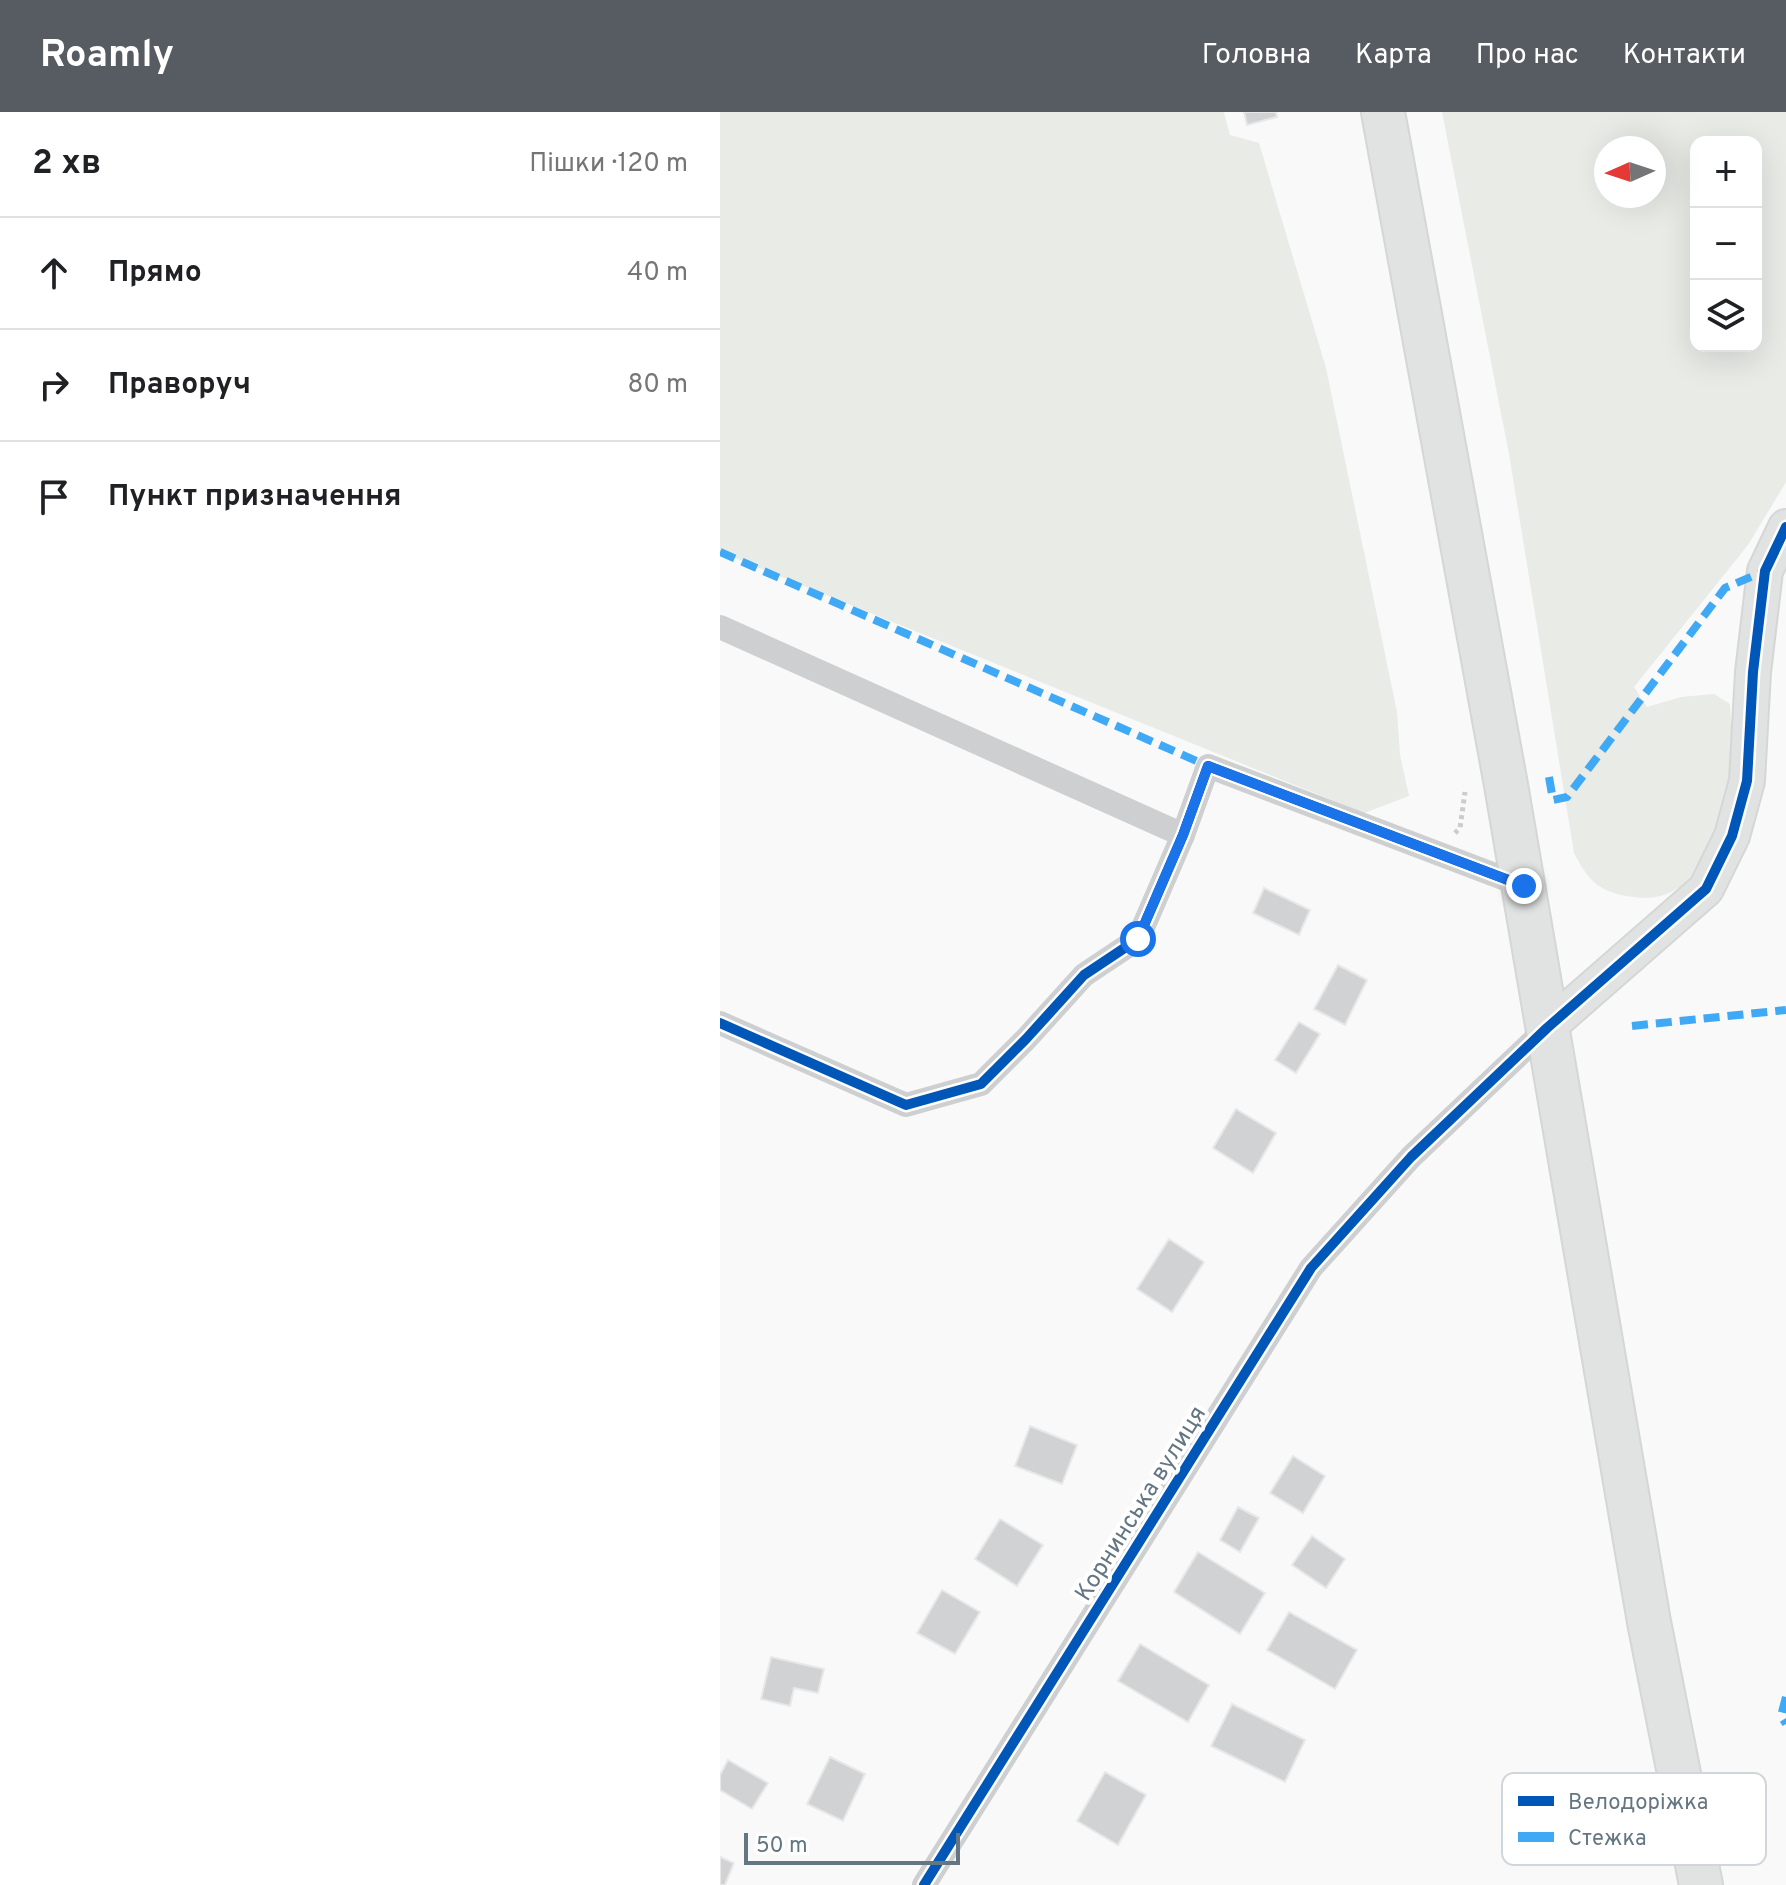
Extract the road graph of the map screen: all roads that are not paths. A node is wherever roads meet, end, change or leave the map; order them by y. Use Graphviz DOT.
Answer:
graph roads {
  1 [pos="1383,112"];
  2 [pos="1786,527"];
  3 [pos="720,627"];
  4 [pos="1183,835"];
  5 [pos="1524,886"];
  6 [pos="720,1023"];
  7 [pos="1547,1028"];
  8 [pos="1679,1773"];
  9 [pos="1697,1865"];
  10 [pos="924,1885"];
  11 [pos="1701,1885"];
  1 -- 5 [label="highway"];
  2 -- 7 [label="street"];
  3 -- 4 [label="street"];
  4 -- 5 [label="street"];
  4 -- 6 [label="street"];
  5 -- 7 [label="highway"];
  7 -- 8 [label="highway"];
  7 -- 10 [label="street, Корнинська вулиця"];
  9 -- 11 [label="highway"];
}
